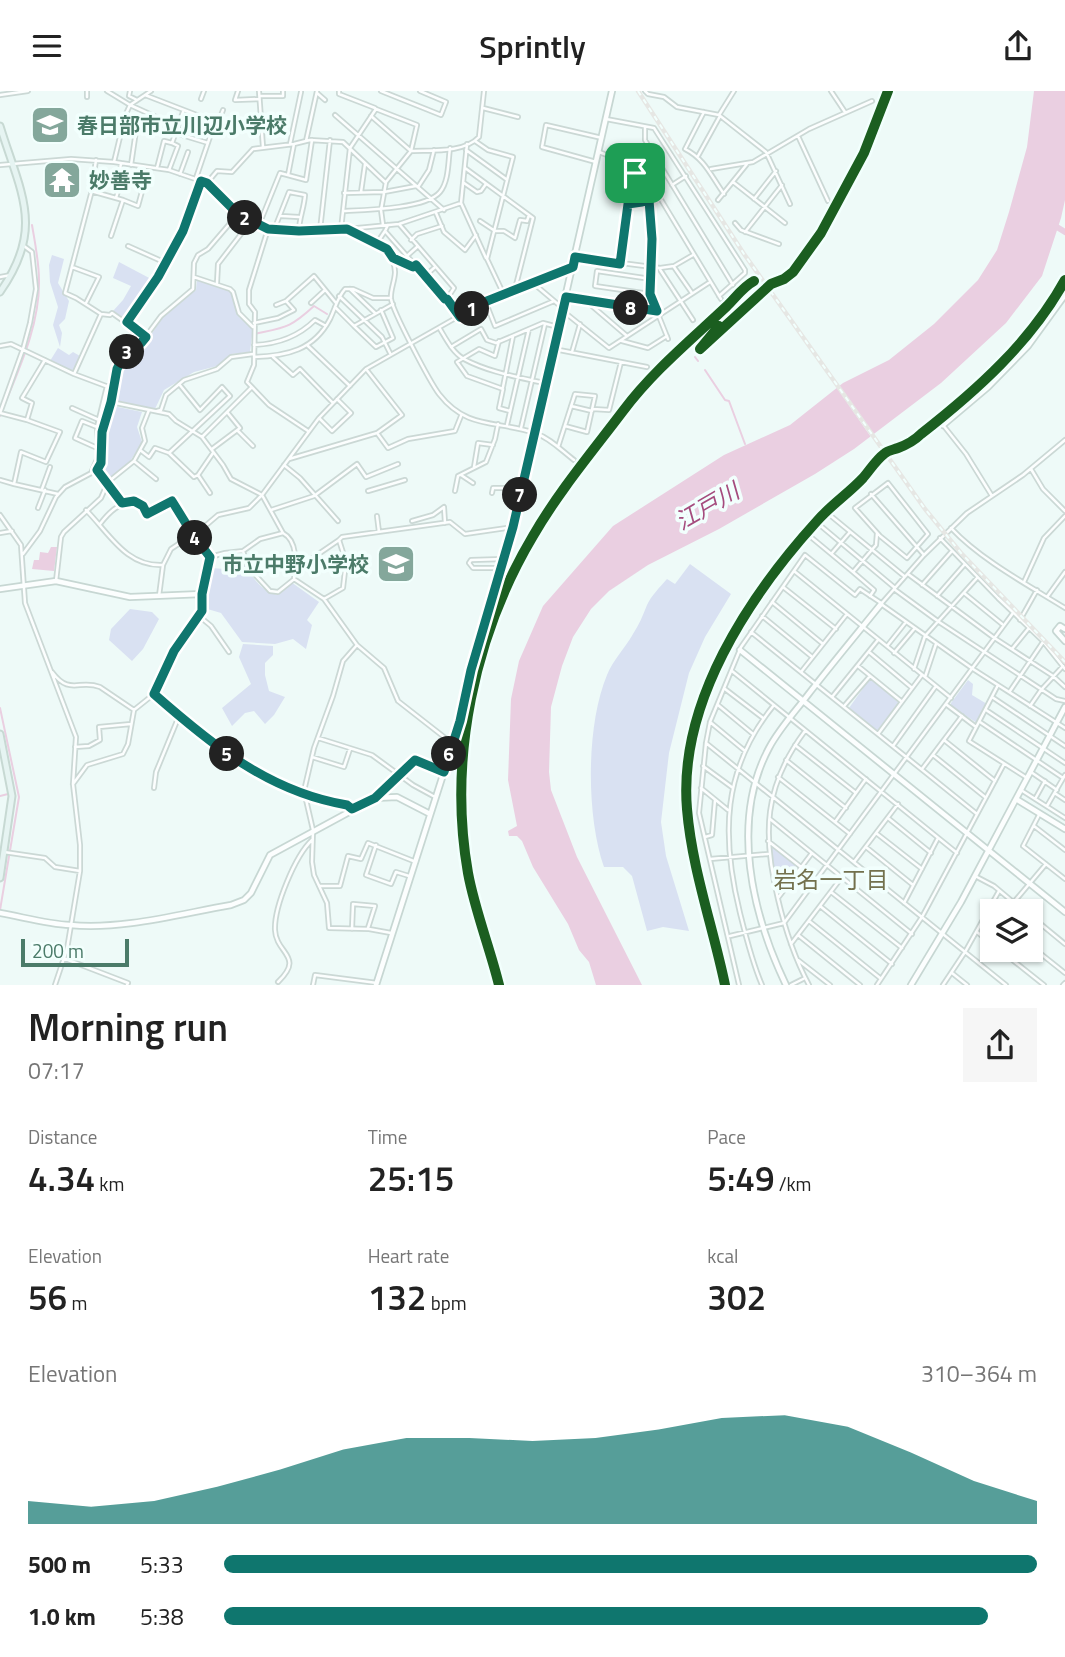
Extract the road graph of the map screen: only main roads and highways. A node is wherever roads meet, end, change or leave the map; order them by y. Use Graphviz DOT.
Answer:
graph roads {
  1 [pos="0,126"];
  2 [pos="0,292"];
  3 [pos="0,734"];
  4 [pos="0,878"];
  1 -- 2 [label="main road"];
  3 -- 4 [label="main road"];
}
